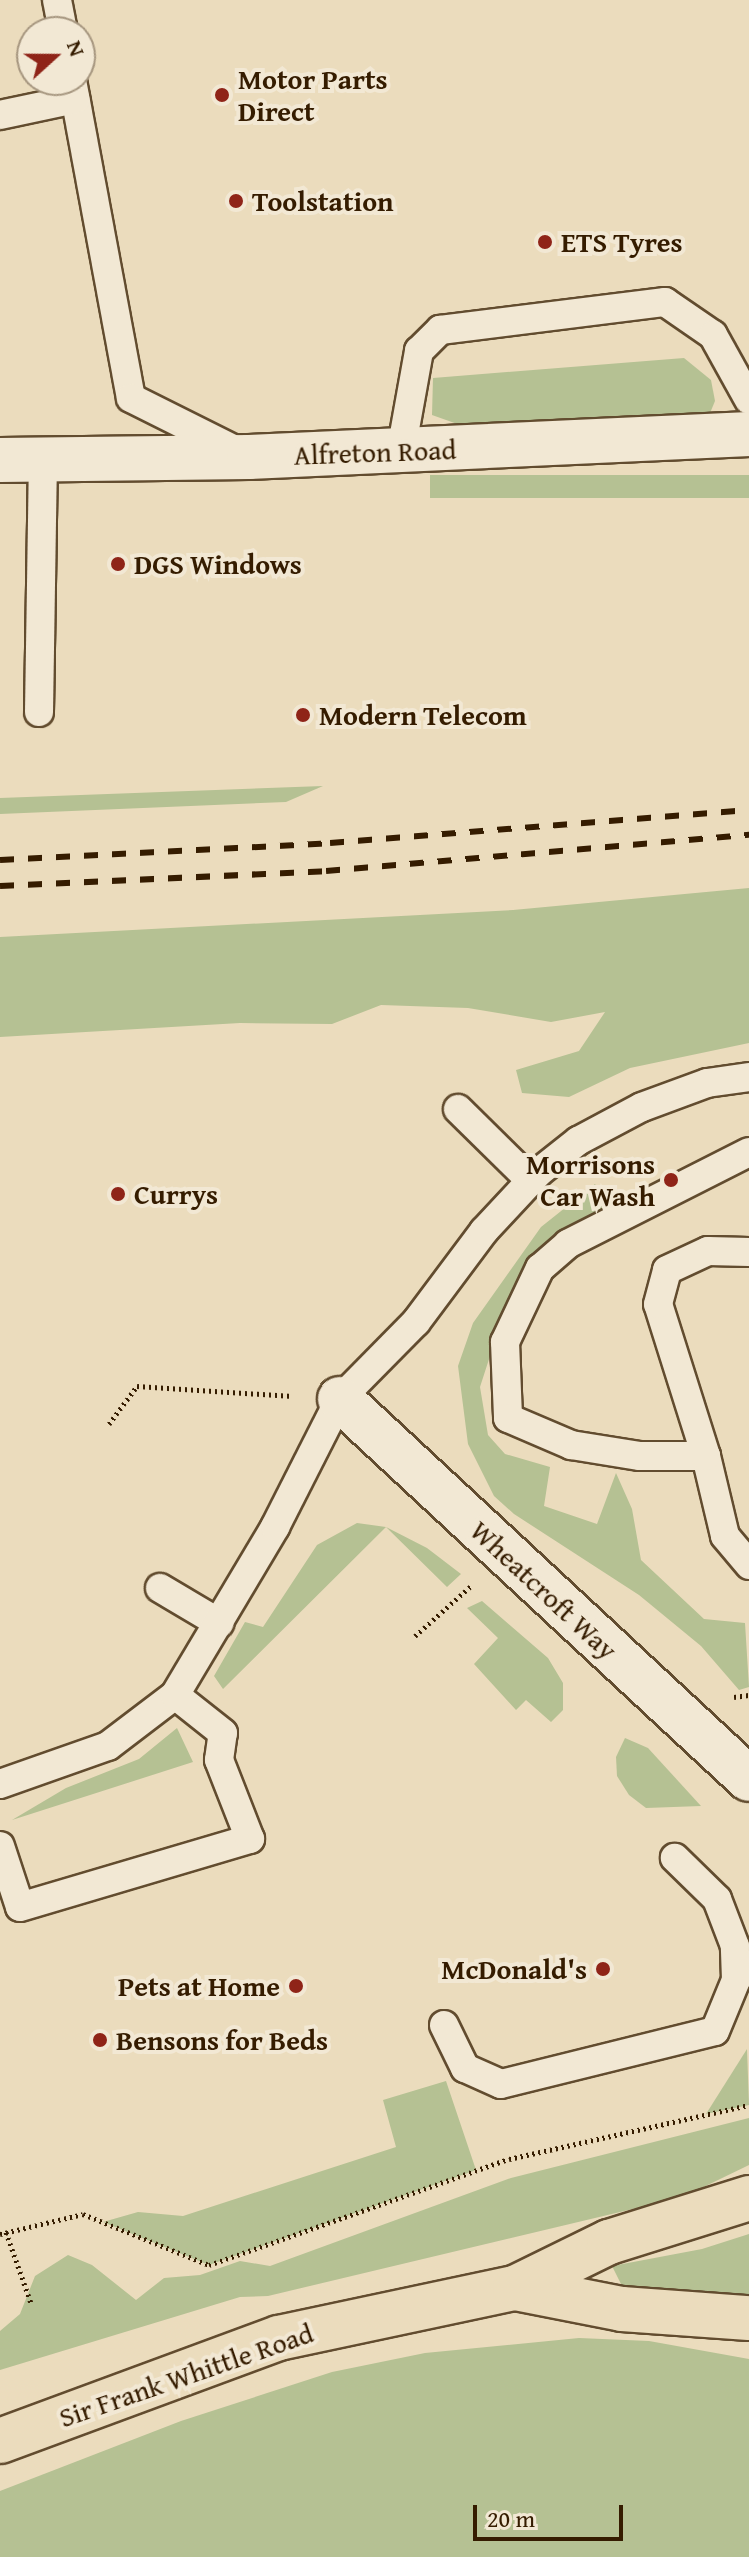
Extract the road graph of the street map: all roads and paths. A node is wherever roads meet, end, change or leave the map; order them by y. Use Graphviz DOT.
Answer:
graph roads {
  1 [pos="55,96"];
  2 [pos="74,96"];
  3 [pos="0,115"];
  4 [pos="749,400"];
  5 [pos="749,434"];
  6 [pos="401,451"];
  7 [pos="249,457"];
  8 [pos="43,459"];
  9 [pos="0,460"];
  10 [pos="39,712"];
  11 [pos="749,1077"];
  12 [pos="458,1109"];
  13 [pos="749,1152"];
  14 [pos="531,1181"];
  15 [pos="749,1252"];
  16 [pos="340,1399"];
  17 [pos="109,1424"];
  18 [pos="706,1456"];
  19 [pos="502,1551"];
  20 [pos="749,1565"];
  21 [pos="160,1588"];
  22 [pos="219,1623"];
  23 [pos="415,1636"];
  24 [pos="175,1695"];
  25 [pos="749,1779"];
  26 [pos="0,1784"];
  27 [pos="0,1846"];
  28 [pos="675,1858"];
  29 [pos="444,2025"];
  30 [pos="749,2105"];
  31 [pos="749,2198"];
  32 [pos="3,2233"];
  33 [pos="515,2288"];
  34 [pos="31,2303"];
  35 [pos="749,2318"];
  36 [pos="0,2441"];
  1 -- 3 [label="lane"];
  2 -- 7 [label="lane"];
  4 -- 6 [label="lane"];
  5 -- 6 [label="street, Alfreton Road"];
  6 -- 7 [label="street, Alfreton Road"];
  7 -- 8 [label="street, Alfreton Road"];
  8 -- 9 [label="street, Alfreton Road"];
  8 -- 10 [label="lane"];
  11 -- 14 [label="lane"];
  12 -- 14 [label="lane"];
  13 -- 18 [label="lane"];
  14 -- 16 [label="lane"];
  15 -- 18 [label="lane"];
  16 -- 17 [label="path"];
  16 -- 19 [label="street, Wheatcroft Way"];
  16 -- 22 [label="lane"];
  18 -- 20 [label="lane"];
  19 -- 23 [label="path"];
  19 -- 25 [label="street, Wheatcroft Way"];
  21 -- 22 [label="lane"];
  22 -- 24 [label="lane"];
  24 -- 26 [label="lane"];
  24 -- 27 [label="lane"];
  28 -- 29 [label="lane"];
  30 -- 32 [label="path"];
  31 -- 33 [label="highway, Sir Frank Whittle Road"];
  32 -- 34 [label="path"];
  33 -- 35 [label="highway, Sir Frank Whittle Road"];
  33 -- 36 [label="highway, Sir Frank Whittle Road"];
}
